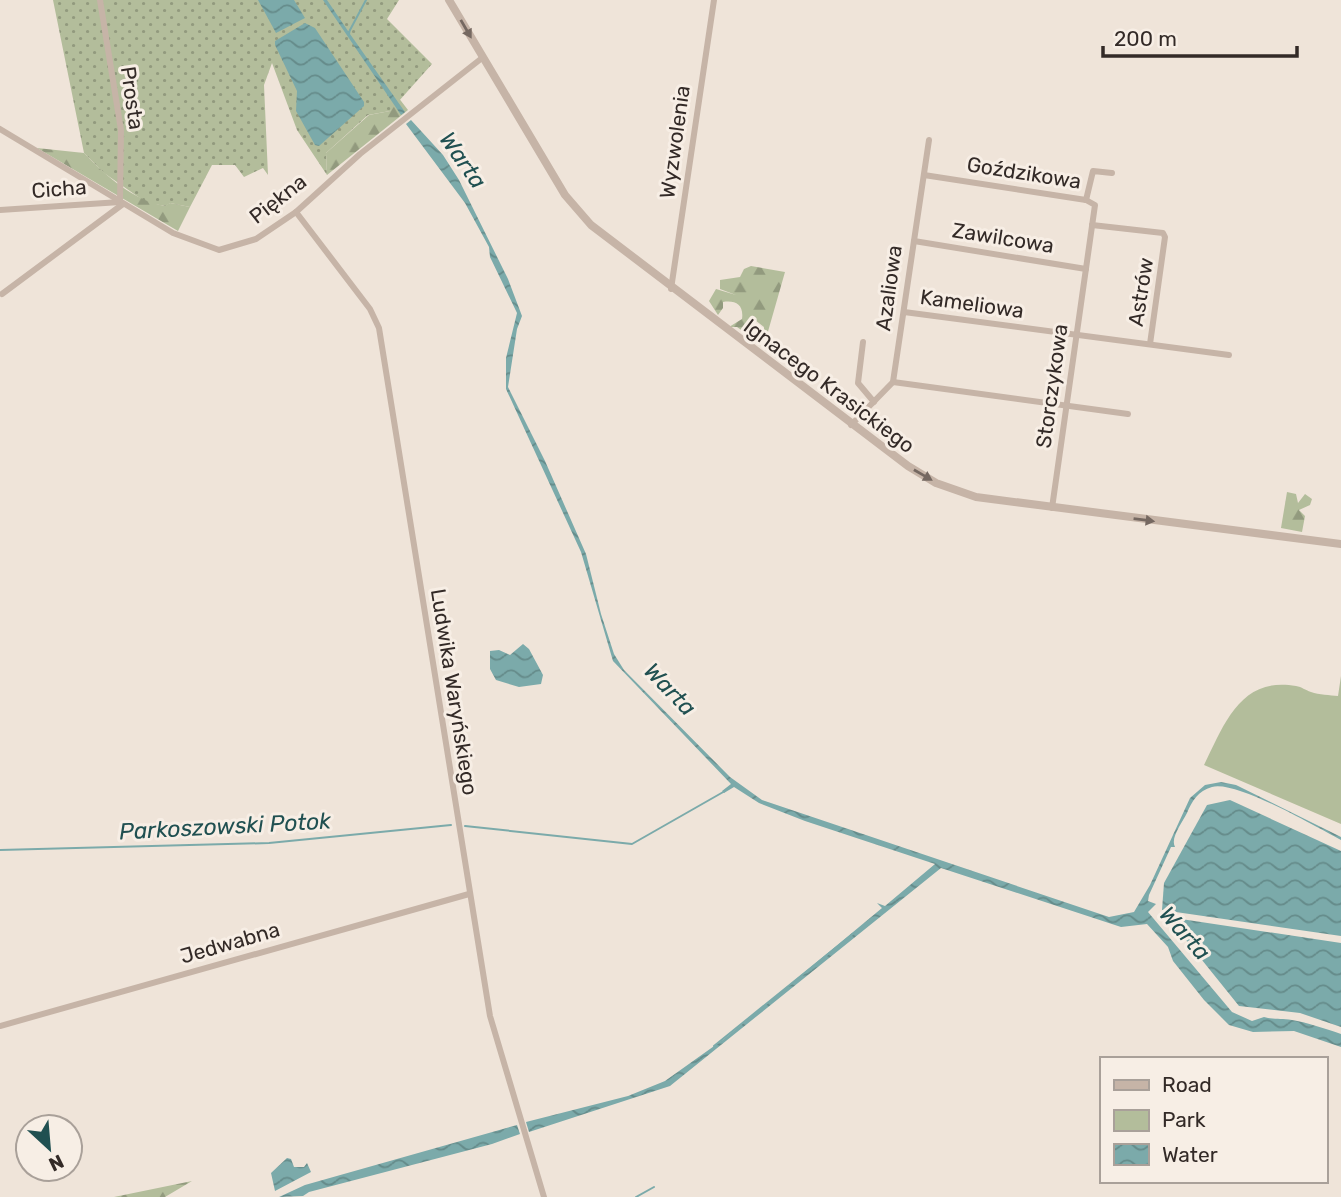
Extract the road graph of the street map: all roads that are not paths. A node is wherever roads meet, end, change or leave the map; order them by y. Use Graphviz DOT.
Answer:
graph roads {
  1 [pos="100,0"];
  2 [pos="449,0"];
  3 [pos="714,0"];
  4 [pos="482,58"];
  5 [pos="0,129"];
  6 [pos="929,140"];
  7 [pos="1112,173"];
  8 [pos="924,175"];
  9 [pos="1086,200"];
  10 [pos="122,203"];
  11 [pos="0,210"];
  12 [pos="296,212"];
  13 [pos="1093,225"];
  14 [pos="914,241"];
  15 [pos="1086,269"];
  16 [pos="671,289"];
  17 [pos="2,294"];
  18 [pos="904,312"];
  19 [pos="1076,336"];
  20 [pos="863,342"];
  21 [pos="1150,344"];
  22 [pos="1229,355"];
  23 [pos="893,382"];
  24 [pos="874,402"];
  25 [pos="1067,408"];
  26 [pos="1128,414"];
  27 [pos="851,425"];
  28 [pos="1052,508"];
  29 [pos="1341,544"];
  30 [pos="469,894"];
  31 [pos="0,1026"];
  32 [pos="544,1197"];
  1 -- 10 [label="street, Prosta"];
  2 -- 4 [label="street, Ignacego Krasickiego, one-way"];
  3 -- 16 [label="street, Wyzwolenia"];
  4 -- 12 [label="street, Piękna"];
  4 -- 16 [label="street, Ignacego Krasickiego"];
  5 -- 10 [label="street, Piękna"];
  6 -- 8 [label="street, Azaliowa"];
  7 -- 9 [label="street"];
  8 -- 9 [label="street, Goździkowa"];
  8 -- 14 [label="street, Azaliowa"];
  9 -- 13 [label="street, Goździkowa"];
  10 -- 11 [label="street, Cicha"];
  10 -- 12 [label="street, Piękna"];
  10 -- 17 [label="street"];
  12 -- 30 [label="street, Ludwika Waryńskiego"];
  13 -- 15 [label="street, Goździkowa"];
  13 -- 21 [label="street, Astrów"];
  14 -- 15 [label="street, Zawilcowa"];
  14 -- 18 [label="street, Azaliowa"];
  15 -- 19 [label="street, Storczykowa"];
  16 -- 27 [label="street, Ignacego Krasickiego"];
  18 -- 19 [label="street, Kameliowa"];
  18 -- 23 [label="street, Azaliowa"];
  19 -- 21 [label="street, Kameliowa"];
  19 -- 25 [label="street, Storczykowa"];
  20 -- 24 [label="street"];
  21 -- 22 [label="street, Kameliowa"];
  23 -- 24 [label="street"];
  23 -- 25 [label="street"];
  24 -- 27 [label="street"];
  25 -- 26 [label="street"];
  25 -- 28 [label="street, Storczykowa"];
  27 -- 28 [label="street, Ignacego Krasickiego, one-way"];
  28 -- 29 [label="street, Ignacego Krasickiego, one-way"];
  30 -- 31 [label="street, Jedwabna"];
  30 -- 32 [label="street, Ludwika Waryńskiego"];
}
